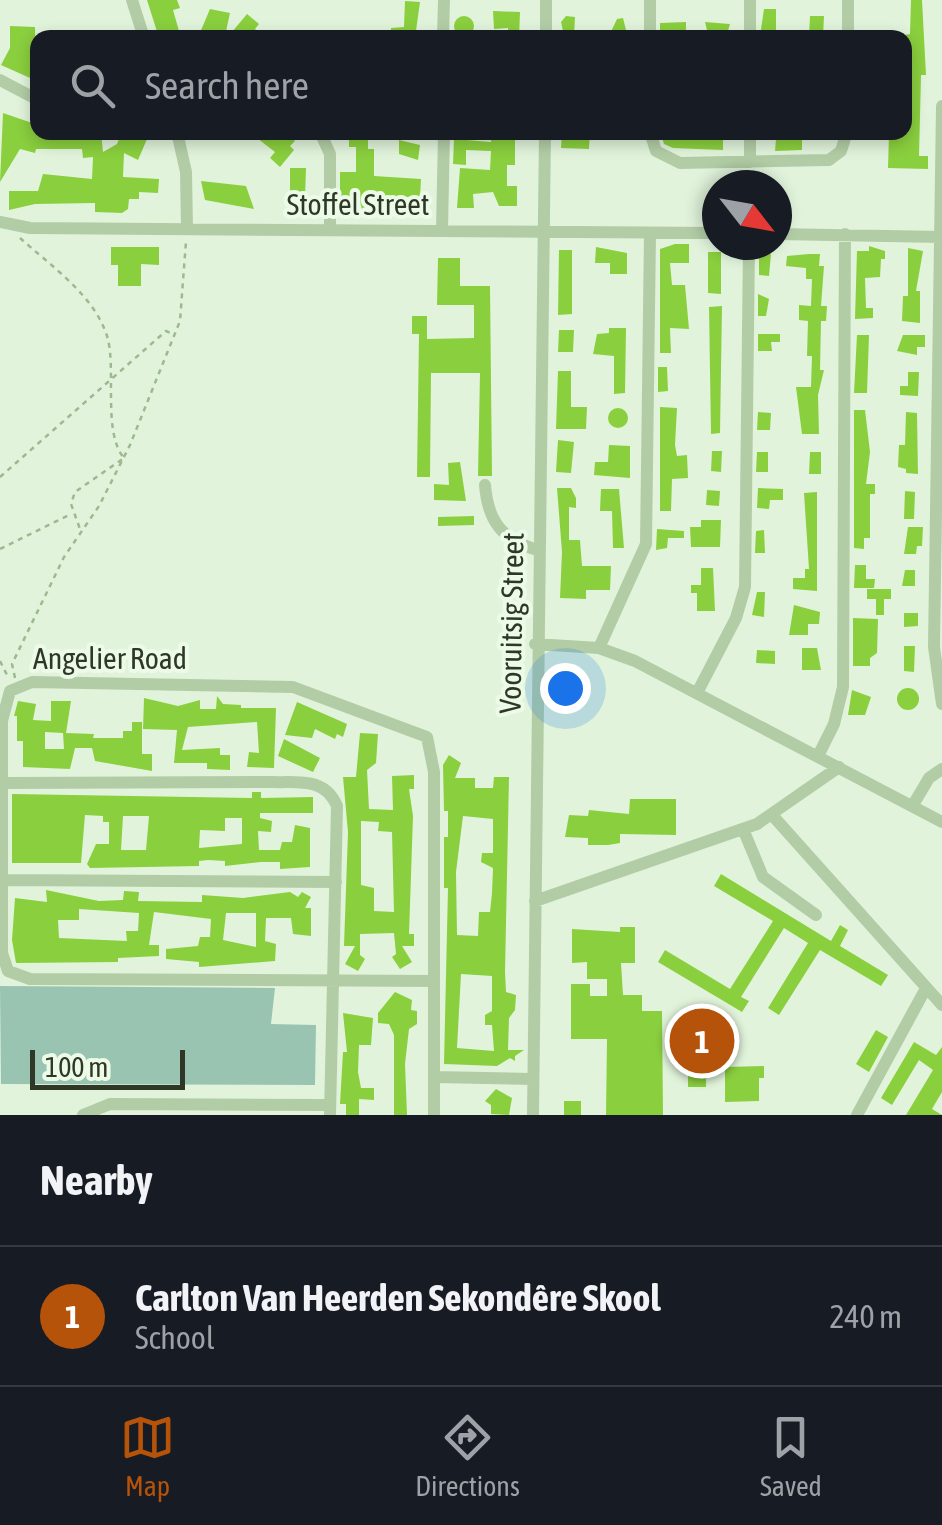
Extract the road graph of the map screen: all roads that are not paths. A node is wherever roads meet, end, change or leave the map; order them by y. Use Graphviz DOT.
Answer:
graph roads {
  1 [pos="132,0"];
  2 [pos="444,0"];
  3 [pos="546,0"];
  4 [pos="650,0"];
  5 [pos="750,0"];
  6 [pos="848,0"];
  7 [pos="141,30"];
  8 [pos="444,30"];
  9 [pos="546,30"];
  10 [pos="650,30"];
  11 [pos="750,30"];
  12 [pos="848,30"];
  13 [pos="0,80"];
  14 [pos="30,96"];
  15 [pos="942,106"];
  16 [pos="179,140"];
  17 [pos="324,140"];
  18 [pos="444,140"];
  19 [pos="545,140"];
  20 [pos="653,140"];
  21 [pos="750,140"];
  22 [pos="844,140"];
  23 [pos="750,162"];
  24 [pos="2,223"];
  25 [pos="187,228"];
  26 [pos="330,230"];
  27 [pos="442,230"];
  28 [pos="544,231"];
  29 [pos="650,232"];
  30 [pos="702,233"];
  31 [pos="792,234"];
  32 [pos="845,234"];
  33 [pos="939,237"];
  34 [pos="748,260"];
  35 [pos="485,485"];
  36 [pos="537,550"];
  37 [pos="535,644"];
  38 [pos="599,648"];
  39 [pos="697,693"];
  40 [pos="942,704"];
  41 [pos="818,756"];
  42 [pos="838,767"];
  43 [pos="942,770"];
  44 [pos="4,783"];
  45 [pos="912,805"];
  46 [pos="773,816"];
  47 [pos="942,822"];
  48 [pos="742,829"];
  49 [pos="2,880"];
  50 [pos="336,882"];
  51 [pos="535,901"];
  52 [pos="816,915"];
  53 [pos="335,980"];
  54 [pos="434,981"];
  55 [pos="926,988"];
  56 [pos="942,1005"];
  57 [pos="435,1077"];
  58 [pos="533,1079"];
  59 [pos="330,1110"];
  60 [pos="83,1115"];
  61 [pos="434,1115"];
  62 [pos="532,1115"];
  63 [pos="857,1115"];
  1 -- 7 [label="street"];
  2 -- 8 [label="street"];
  3 -- 9 [label="street"];
  4 -- 10 [label="street"];
  5 -- 11 [label="street"];
  6 -- 12 [label="street"];
  13 -- 14 [label="street"];
  15 -- 33 [label="street"];
  16 -- 25 [label="street"];
  17 -- 26 [label="street"];
  18 -- 27 [label="street"];
  19 -- 28 [label="street, Vooruitsig Street"];
  20 -- 23 [label="street"];
  21 -- 23 [label="street"];
  22 -- 23 [label="street"];
  24 -- 25 [label="street, Stoffel Street"];
  25 -- 26 [label="street, Stoffel Street"];
  26 -- 27 [label="street, Stoffel Street"];
  27 -- 28 [label="street, Stoffel Street"];
  28 -- 29 [label="street, Stoffel Street"];
  28 -- 36 [label="street, Vooruitsig Street"];
  29 -- 30 [label="street, Stoffel Street"];
  29 -- 38 [label="street"];
  31 -- 32 [label="street"];
  32 -- 33 [label="street"];
  32 -- 41 [label="street"];
  33 -- 40 [label="street"];
  34 -- 39 [label="street"];
  35 -- 36 [label="street"];
  36 -- 37 [label="street, Vooruitsig Street"];
  37 -- 38 [label="street"];
  37 -- 51 [label="street, Vooruitsig Street"];
  38 -- 39 [label="street"];
  39 -- 41 [label="street"];
  41 -- 42 [label="street"];
  42 -- 45 [label="street"];
  42 -- 46 [label="street"];
  43 -- 45 [label="street"];
  44 -- 49 [label="street, Angelier Road"];
  44 -- 50 [label="street"];
  44 -- 54 [label="street, Angelier Road"];
  45 -- 47 [label="street"];
  46 -- 48 [label="street"];
  46 -- 55 [label="street"];
  48 -- 51 [label="street"];
  48 -- 52 [label="street"];
  49 -- 50 [label="street"];
  49 -- 53 [label="street, Angelier Road"];
  50 -- 53 [label="street"];
  51 -- 58 [label="street, Vooruitsig Street"];
  53 -- 54 [label="street, Angelier Road"];
  53 -- 59 [label="street"];
  54 -- 57 [label="street, Angelier Road"];
  55 -- 56 [label="street"];
  55 -- 63 [label="street"];
  57 -- 58 [label="street"];
  57 -- 61 [label="street, Angelier Road"];
  58 -- 62 [label="street, Vooruitsig Street"];
  59 -- 60 [label="street"];
}
